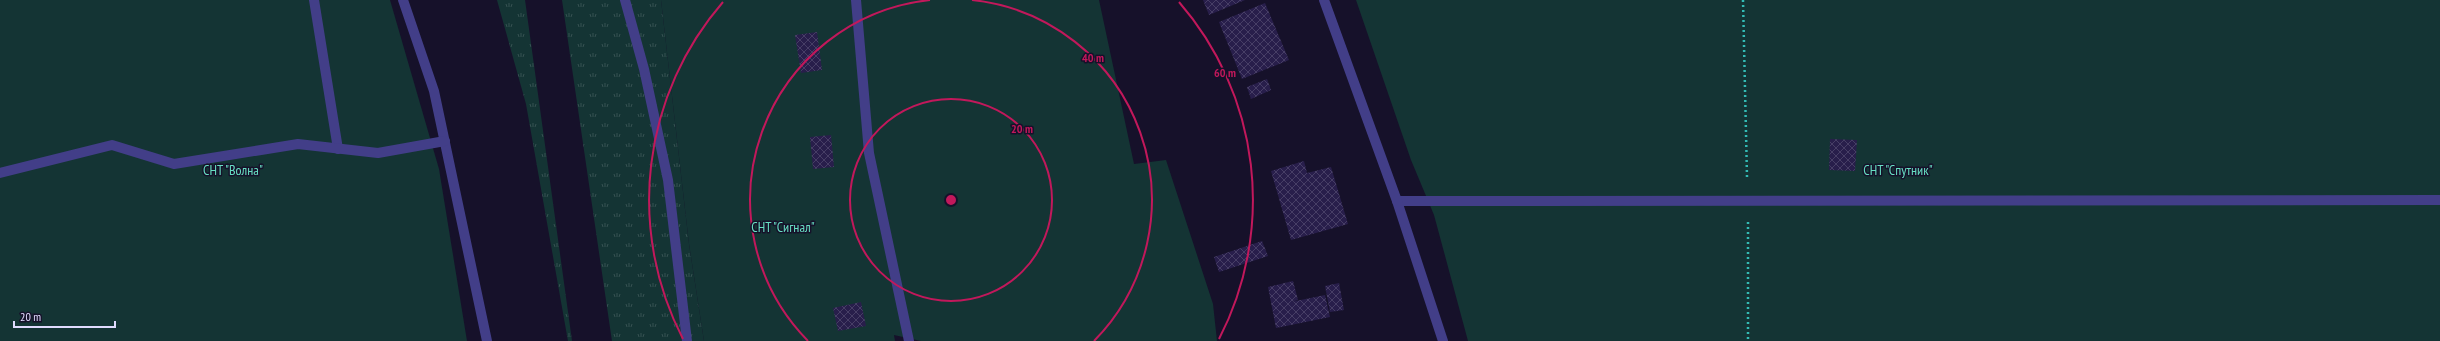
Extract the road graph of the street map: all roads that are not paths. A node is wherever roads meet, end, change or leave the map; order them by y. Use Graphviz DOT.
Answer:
graph roads {
  1 [pos="314,0"];
  2 [pos="403,0"];
  3 [pos="625,0"];
  4 [pos="856,0"];
  5 [pos="1324,0"];
  6 [pos="445,141"];
  7 [pos="338,149"];
  8 [pos="0,173"];
  9 [pos="2440,200"];
  10 [pos="1397,201"];
  11 [pos="487,341"];
  12 [pos="687,341"];
  13 [pos="909,341"];
  14 [pos="1443,341"];
  1 -- 7 [label="street"];
  2 -- 6 [label="street"];
  3 -- 12 [label="street"];
  4 -- 13 [label="street"];
  5 -- 10 [label="street"];
  6 -- 7 [label="street"];
  6 -- 11 [label="street"];
  7 -- 8 [label="street"];
  9 -- 10 [label="street"];
  10 -- 14 [label="street"];
}
